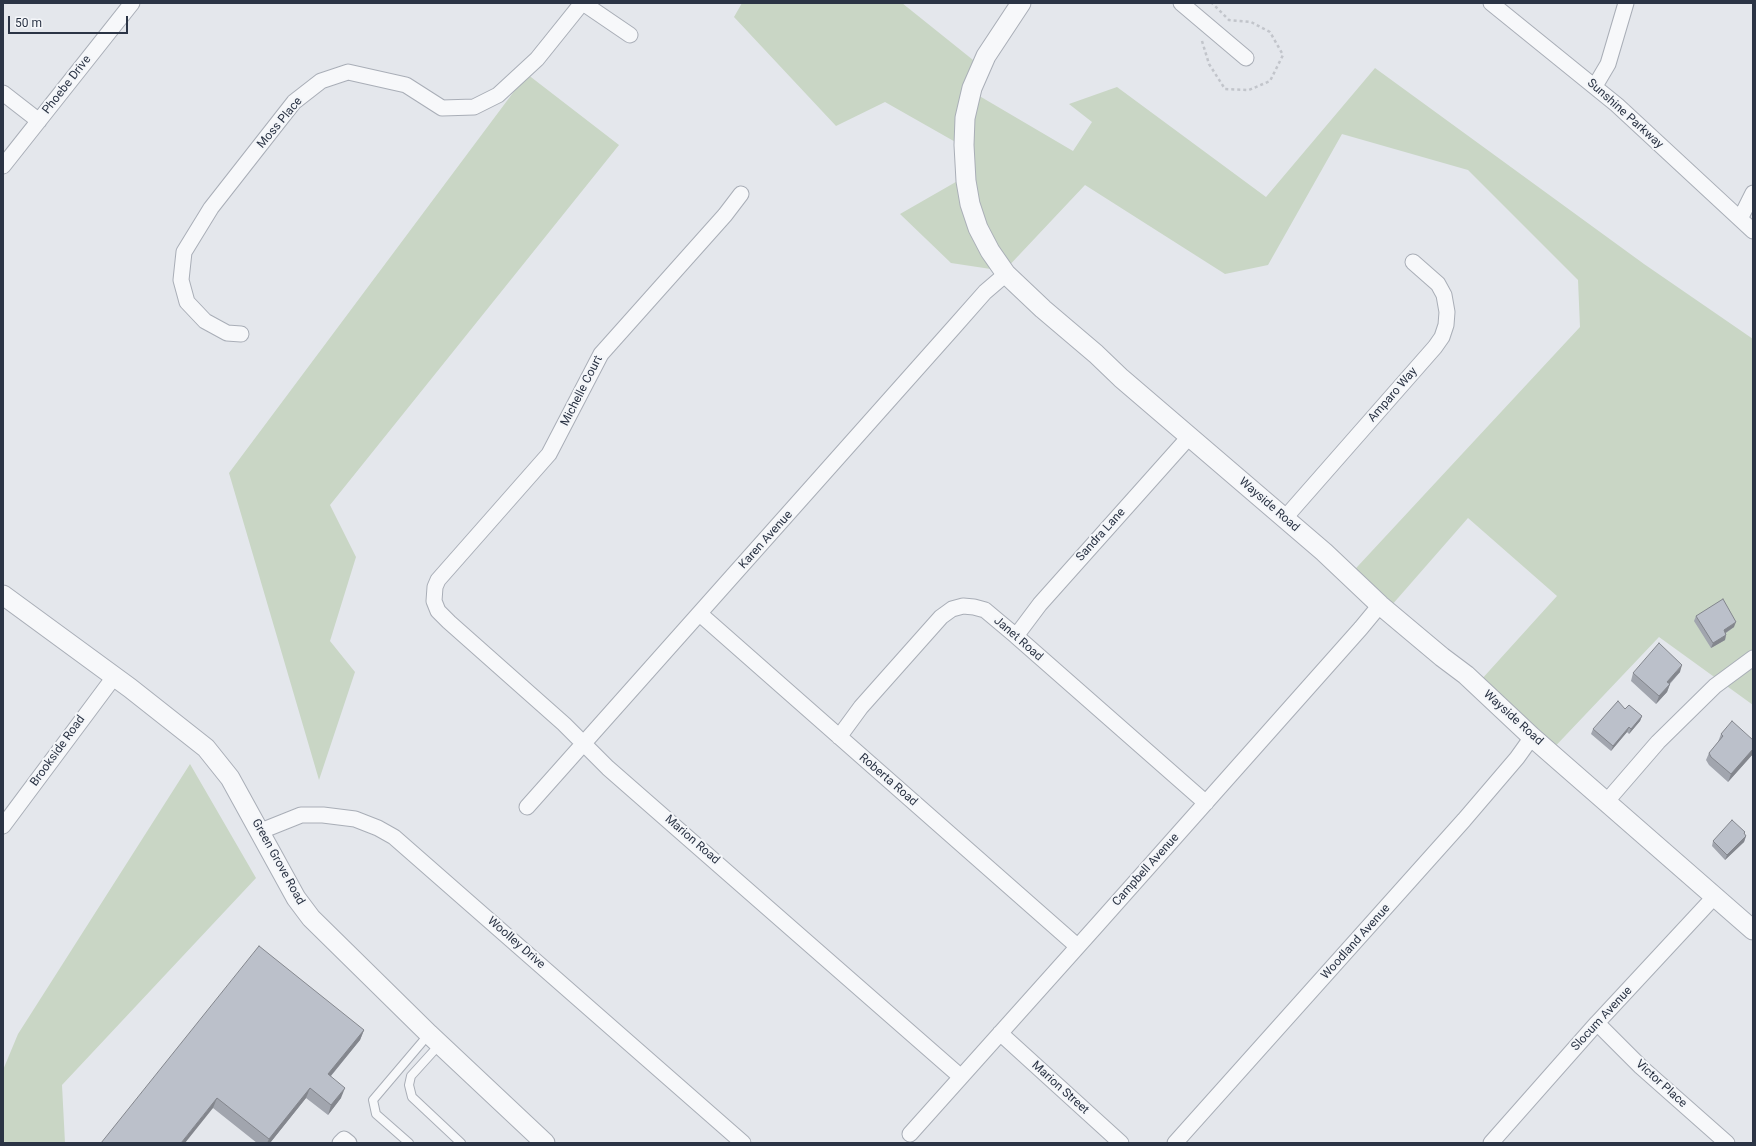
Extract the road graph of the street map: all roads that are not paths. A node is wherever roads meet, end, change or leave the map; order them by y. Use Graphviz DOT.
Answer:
graph roads {
  1 [pos="132,3"];
  2 [pos="582,3"];
  3 [pos="1021,3"];
  4 [pos="1181,3"];
  5 [pos="1491,3"];
  6 [pos="1626,3"];
  7 [pos="630,35"];
  8 [pos="1246,58"];
  9 [pos="1595,86"];
  10 [pos="3,93"];
  11 [pos="39,121"];
  12 [pos="3,166"];
  13 [pos="1753,193"];
  14 [pos="741,194"];
  15 [pos="1740,219"];
  16 [pos="1753,231"];
  17 [pos="1413,262"];
  18 [pos="1006,274"];
  19 [pos="241,334"];
  20 [pos="1189,437"];
  21 [pos="1284,519"];
  22 [pos="434,594"];
  23 [pos="3,595"];
  24 [pos="1380,605"];
  25 [pos="700,614"];
  26 [pos="1016,636"];
  27 [pos="1753,658"];
  28 [pos="114,677"];
  29 [pos="839,737"];
  30 [pos="1532,737"];
  31 [pos="584,744"];
  32 [pos="1607,801"];
  33 [pos="1206,803"];
  34 [pos="527,807"];
  35 [pos="3,826"];
  36 [pos="261,831"];
  37 [pos="1715,896"];
  38 [pos="1753,930"];
  39 [pos="1077,946"];
  40 [pos="1597,1024"];
  41 [pos="1000,1033"];
  42 [pos="434,1039"];
  43 [pos="961,1077"];
  44 [pos="910,1134"];
  45 [pos="340,1143"];
  46 [pos="349,1143"];
  47 [pos="409,1143"];
  48 [pos="461,1143"];
  49 [pos="545,1143"];
  50 [pos="743,1143"];
  51 [pos="1121,1143"];
  52 [pos="1175,1143"];
  53 [pos="1490,1143"];
  54 [pos="1727,1143"];
  1 -- 11 [label="street, Phoebe Drive"];
  2 -- 7 [label="street"];
  2 -- 19 [label="street, Moss Place"];
  3 -- 18 [label="street, Wayside Road"];
  4 -- 8 [label="street"];
  5 -- 9 [label="street, Sunshine Parkway"];
  6 -- 9 [label="street"];
  9 -- 15 [label="street, Sunshine Parkway"];
  10 -- 11 [label="street"];
  11 -- 12 [label="street, Phoebe Drive"];
  13 -- 15 [label="street"];
  14 -- 22 [label="street, Michelle Court"];
  15 -- 16 [label="street, Sunshine Parkway"];
  17 -- 21 [label="street, Amparo Way"];
  18 -- 20 [label="street, Wayside Road"];
  18 -- 25 [label="street, Karen Avenue"];
  20 -- 21 [label="street, Wayside Road"];
  20 -- 26 [label="street, Sandra Lane"];
  21 -- 24 [label="street, Wayside Road"];
  22 -- 31 [label="street, Marion Road"];
  23 -- 28 [label="street, Green Grove Road"];
  24 -- 30 [label="street, Wayside Road"];
  24 -- 33 [label="street, Campbell Avenue"];
  25 -- 29 [label="street, Roberta Road"];
  25 -- 31 [label="street, Karen Avenue"];
  26 -- 29 [label="street, Janet Road"];
  26 -- 33 [label="street, Janet Road"];
  27 -- 32 [label="street"];
  28 -- 35 [label="street, Brookside Road"];
  28 -- 36 [label="street, Green Grove Road"];
  29 -- 39 [label="street, Roberta Road"];
  30 -- 32 [label="street, Wayside Road"];
  30 -- 52 [label="street, Woodland Avenue"];
  31 -- 34 [label="street, Karen Avenue"];
  31 -- 43 [label="street, Marion Road"];
  32 -- 37 [label="street, Wayside Road"];
  33 -- 39 [label="street, Campbell Avenue"];
  36 -- 42 [label="street, Green Grove Road"];
  36 -- 50 [label="street, Woolley Drive"];
  37 -- 38 [label="street, Wayside Road"];
  37 -- 40 [label="street, Slocum Avenue"];
  39 -- 41 [label="street, Campbell Avenue"];
  40 -- 53 [label="street, Slocum Avenue"];
  40 -- 54 [label="street, Victor Place"];
  41 -- 43 [label="street, Campbell Avenue"];
  41 -- 51 [label="street, Marion Street"];
  42 -- 47 [label="lane"];
  42 -- 48 [label="lane"];
  42 -- 49 [label="street, Green Grove Road"];
  43 -- 44 [label="street, Campbell Avenue"];
  45 -- 46 [label="street"];
}
